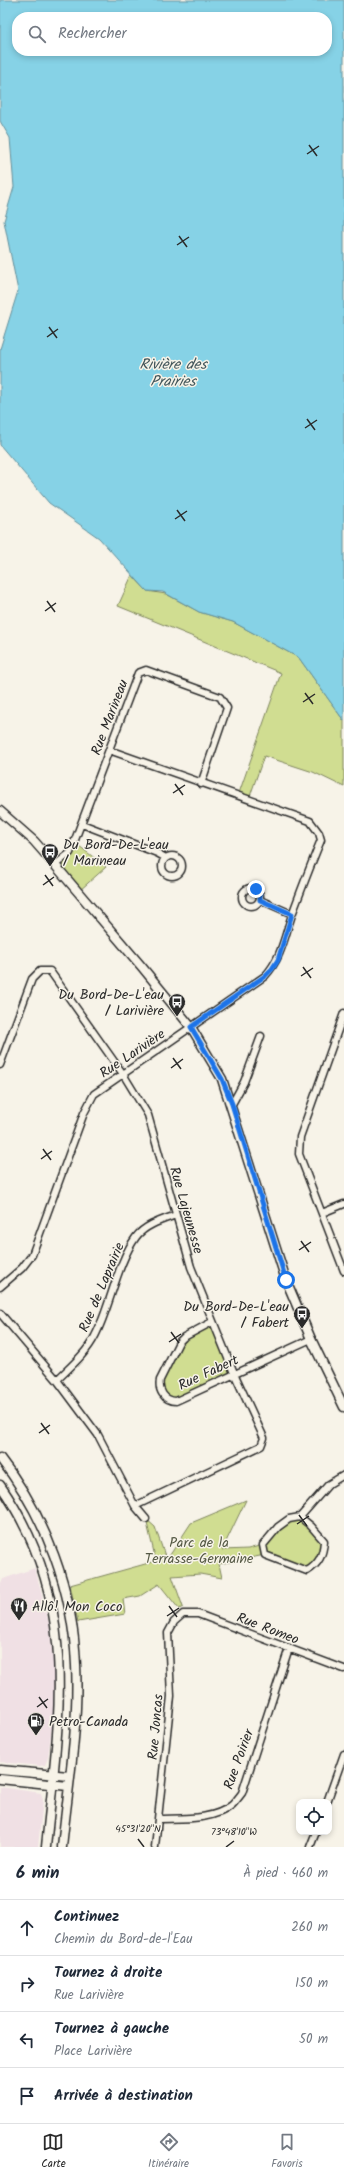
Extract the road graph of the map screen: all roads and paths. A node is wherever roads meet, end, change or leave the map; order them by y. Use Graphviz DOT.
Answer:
graph roads {
  1 [pos="109,750"];
  2 [pos="201,784"];
  3 [pos="0,811"];
  4 [pos="82,824"];
  5 [pos="166,858"];
  6 [pos="55,865"];
  7 [pos="260,900"];
  8 [pos="292,914"];
  9 [pos="344,1013"];
  10 [pos="191,1027"];
  11 [pos="261,1036"];
  12 [pos="0,1065"];
  13 [pos="122,1074"];
  14 [pos="232,1104"];
  15 [pos="344,1204"];
  16 [pos="322,1213"];
  17 [pos="176,1215"];
  18 [pos="344,1271"];
  19 [pos="0,1288"];
  20 [pos="0,1313"];
  21 [pos="212,1322"];
  22 [pos="311,1339"];
  23 [pos="234,1373"];
  24 [pos="57,1380"];
  25 [pos="344,1407"];
  26 [pos="0,1458"];
  27 [pos="344,1475"];
  28 [pos="0,1485"];
  29 [pos="135,1506"];
  30 [pos="300,1517"];
  31 [pos="146,1519"];
  32 [pos="184,1614"];
  33 [pos="289,1648"];
  34 [pos="344,1669"];
  35 [pos="344,1754"];
  36 [pos="0,1770"];
  37 [pos="53,1775"];
  38 [pos="69,1776"];
  39 [pos="0,1780"];
  40 [pos="52,1784"];
  41 [pos="68,1786"];
  42 [pos="328,1799"];
  43 [pos="158,1819"];
  44 [pos="315,1835"];
  45 [pos="46,1847"];
  46 [pos="62,1847"];
  47 [pos="155,1847"];
  48 [pos="310,1847"];
  1 -- 2 [label="street, Rue Larivière"];
  1 -- 2 [label="street, Rue Marineau"];
  1 -- 4 [label="street, Rue Marineau"];
  2 -- 8 [label="street, Rue Larivière"];
  3 -- 6 [label="street"];
  4 -- 5 [label="street"];
  4 -- 6 [label="street, Rue Marineau"];
  6 -- 10 [label="street"];
  7 -- 8 [label="street"];
  8 -- 10 [label="street, Rue Larivière"];
  9 -- 16 [label="street"];
  10 -- 13 [label="street, Rue Larivière"];
  10 -- 14 [label="street"];
  11 -- 14 [label="street"];
  12 -- 13 [label="street, Rue Lajeunesse"];
  13 -- 17 [label="street, Rue Lajeunesse"];
  13 -- 19 [label="street, Rue Larivière"];
  14 -- 22 [label="street"];
  15 -- 16 [label="street"];
  16 -- 18 [label="street"];
  17 -- 21 [label="street, Rue Lajeunesse"];
  17 -- 24 [label="street, Rue de Laprairie"];
  20 -- 24 [label="street"];
  21 -- 23 [label="street, Rue Lajeunesse"];
  21 -- 23 [label="street, Rue Fabert"];
  22 -- 23 [label="street, Rue Fabert"];
  22 -- 25 [label="street"];
  23 -- 29 [label="street, Rue Lajeunesse"];
  24 -- 29 [label="street"];
  26 -- 38 [label="street"];
  27 -- 30 [label="street"];
  28 -- 37 [label="street"];
  29 -- 31 [label="street"];
  30 -- 30 [label="street"];
  32 -- 33 [label="street, Rue Romeo"];
  32 -- 43 [label="street, Rue Joncas"];
  33 -- 34 [label="street, Rue Romeo"];
  33 -- 43 [label="street, Rue Poirier"];
  35 -- 42 [label="street"];
  36 -- 37 [label="street"];
  37 -- 38 [label="street"];
  37 -- 40 [label="street"];
  38 -- 41 [label="street"];
  39 -- 40 [label="street"];
  40 -- 41 [label="street"];
  40 -- 45 [label="street"];
  41 -- 46 [label="street"];
  43 -- 47 [label="street, Rue Joncas"];
  44 -- 48 [label="street"];
}
